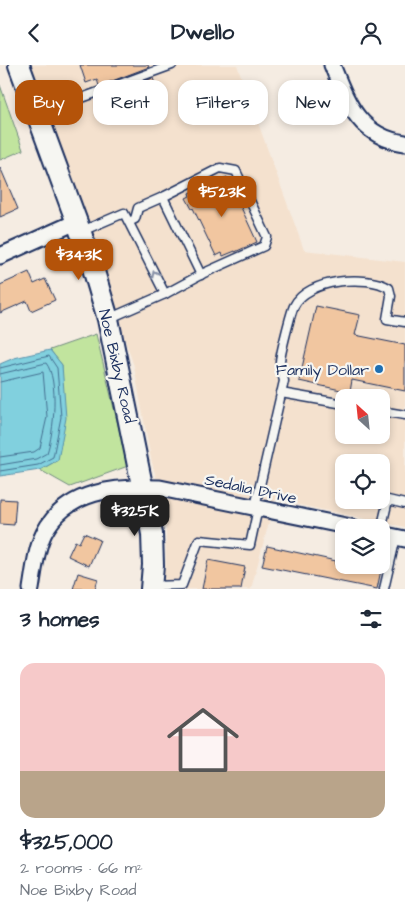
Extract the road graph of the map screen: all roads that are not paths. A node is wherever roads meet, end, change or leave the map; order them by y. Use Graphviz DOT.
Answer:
graph roads {
  1 [pos="19,65"];
  2 [pos="172,65"];
  3 [pos="332,65"];
  4 [pos="24,80"];
  5 [pos="83,98"];
  6 [pos="41,125"];
  7 [pos="405,143"];
  8 [pos="163,197"];
  9 [pos="128,222"];
  10 [pos="78,227"];
  11 [pos="0,256"];
  12 [pos="201,275"];
  13 [pos="165,294"];
  14 [pos="108,319"];
  15 [pos="405,322"];
  16 [pos="281,393"];
  17 [pos="335,402"];
  18 [pos="390,412"];
  19 [pos="405,415"];
  20 [pos="143,487"];
  21 [pos="405,504"];
  22 [pos="256,507"];
  23 [pos="384,519"];
  24 [pos="335,523"];
  25 [pos="401,538"];
  26 [pos="151,587"];
  27 [pos="30,589"];
  28 [pos="384,589"];
  1 -- 4 [label="street, Noe Bixby Road"];
  2 -- 5 [label="lane"];
  3 -- 7 [label="street"];
  6 -- 10 [label="street, Noe Bixby Road"];
  8 -- 9 [label="lane"];
  8 -- 12 [label="lane"];
  8 -- 12 [label="lane"];
  9 -- 10 [label="lane"];
  13 -- 9 [label="lane, one-way"];
  10 -- 11 [label="street"];
  10 -- 14 [label="street, Noe Bixby Road"];
  12 -- 13 [label="lane"];
  13 -- 14 [label="lane"];
  14 -- 20 [label="street, Noe Bixby Road"];
  15 -- 16 [label="lane"];
  16 -- 17 [label="lane"];
  16 -- 22 [label="lane"];
  18 -- 19 [label="lane"];
  20 -- 22 [label="street, Sedalia Drive"];
  20 -- 26 [label="street, Noe Bixby Road"];
  20 -- 27 [label="street, Sedalia Drive"];
  21 -- 23 [label="lane"];
  22 -- 24 [label="street, Sedalia Drive"];
  22 -- 26 [label="lane"];
  25 -- 28 [label="lane"];
}
